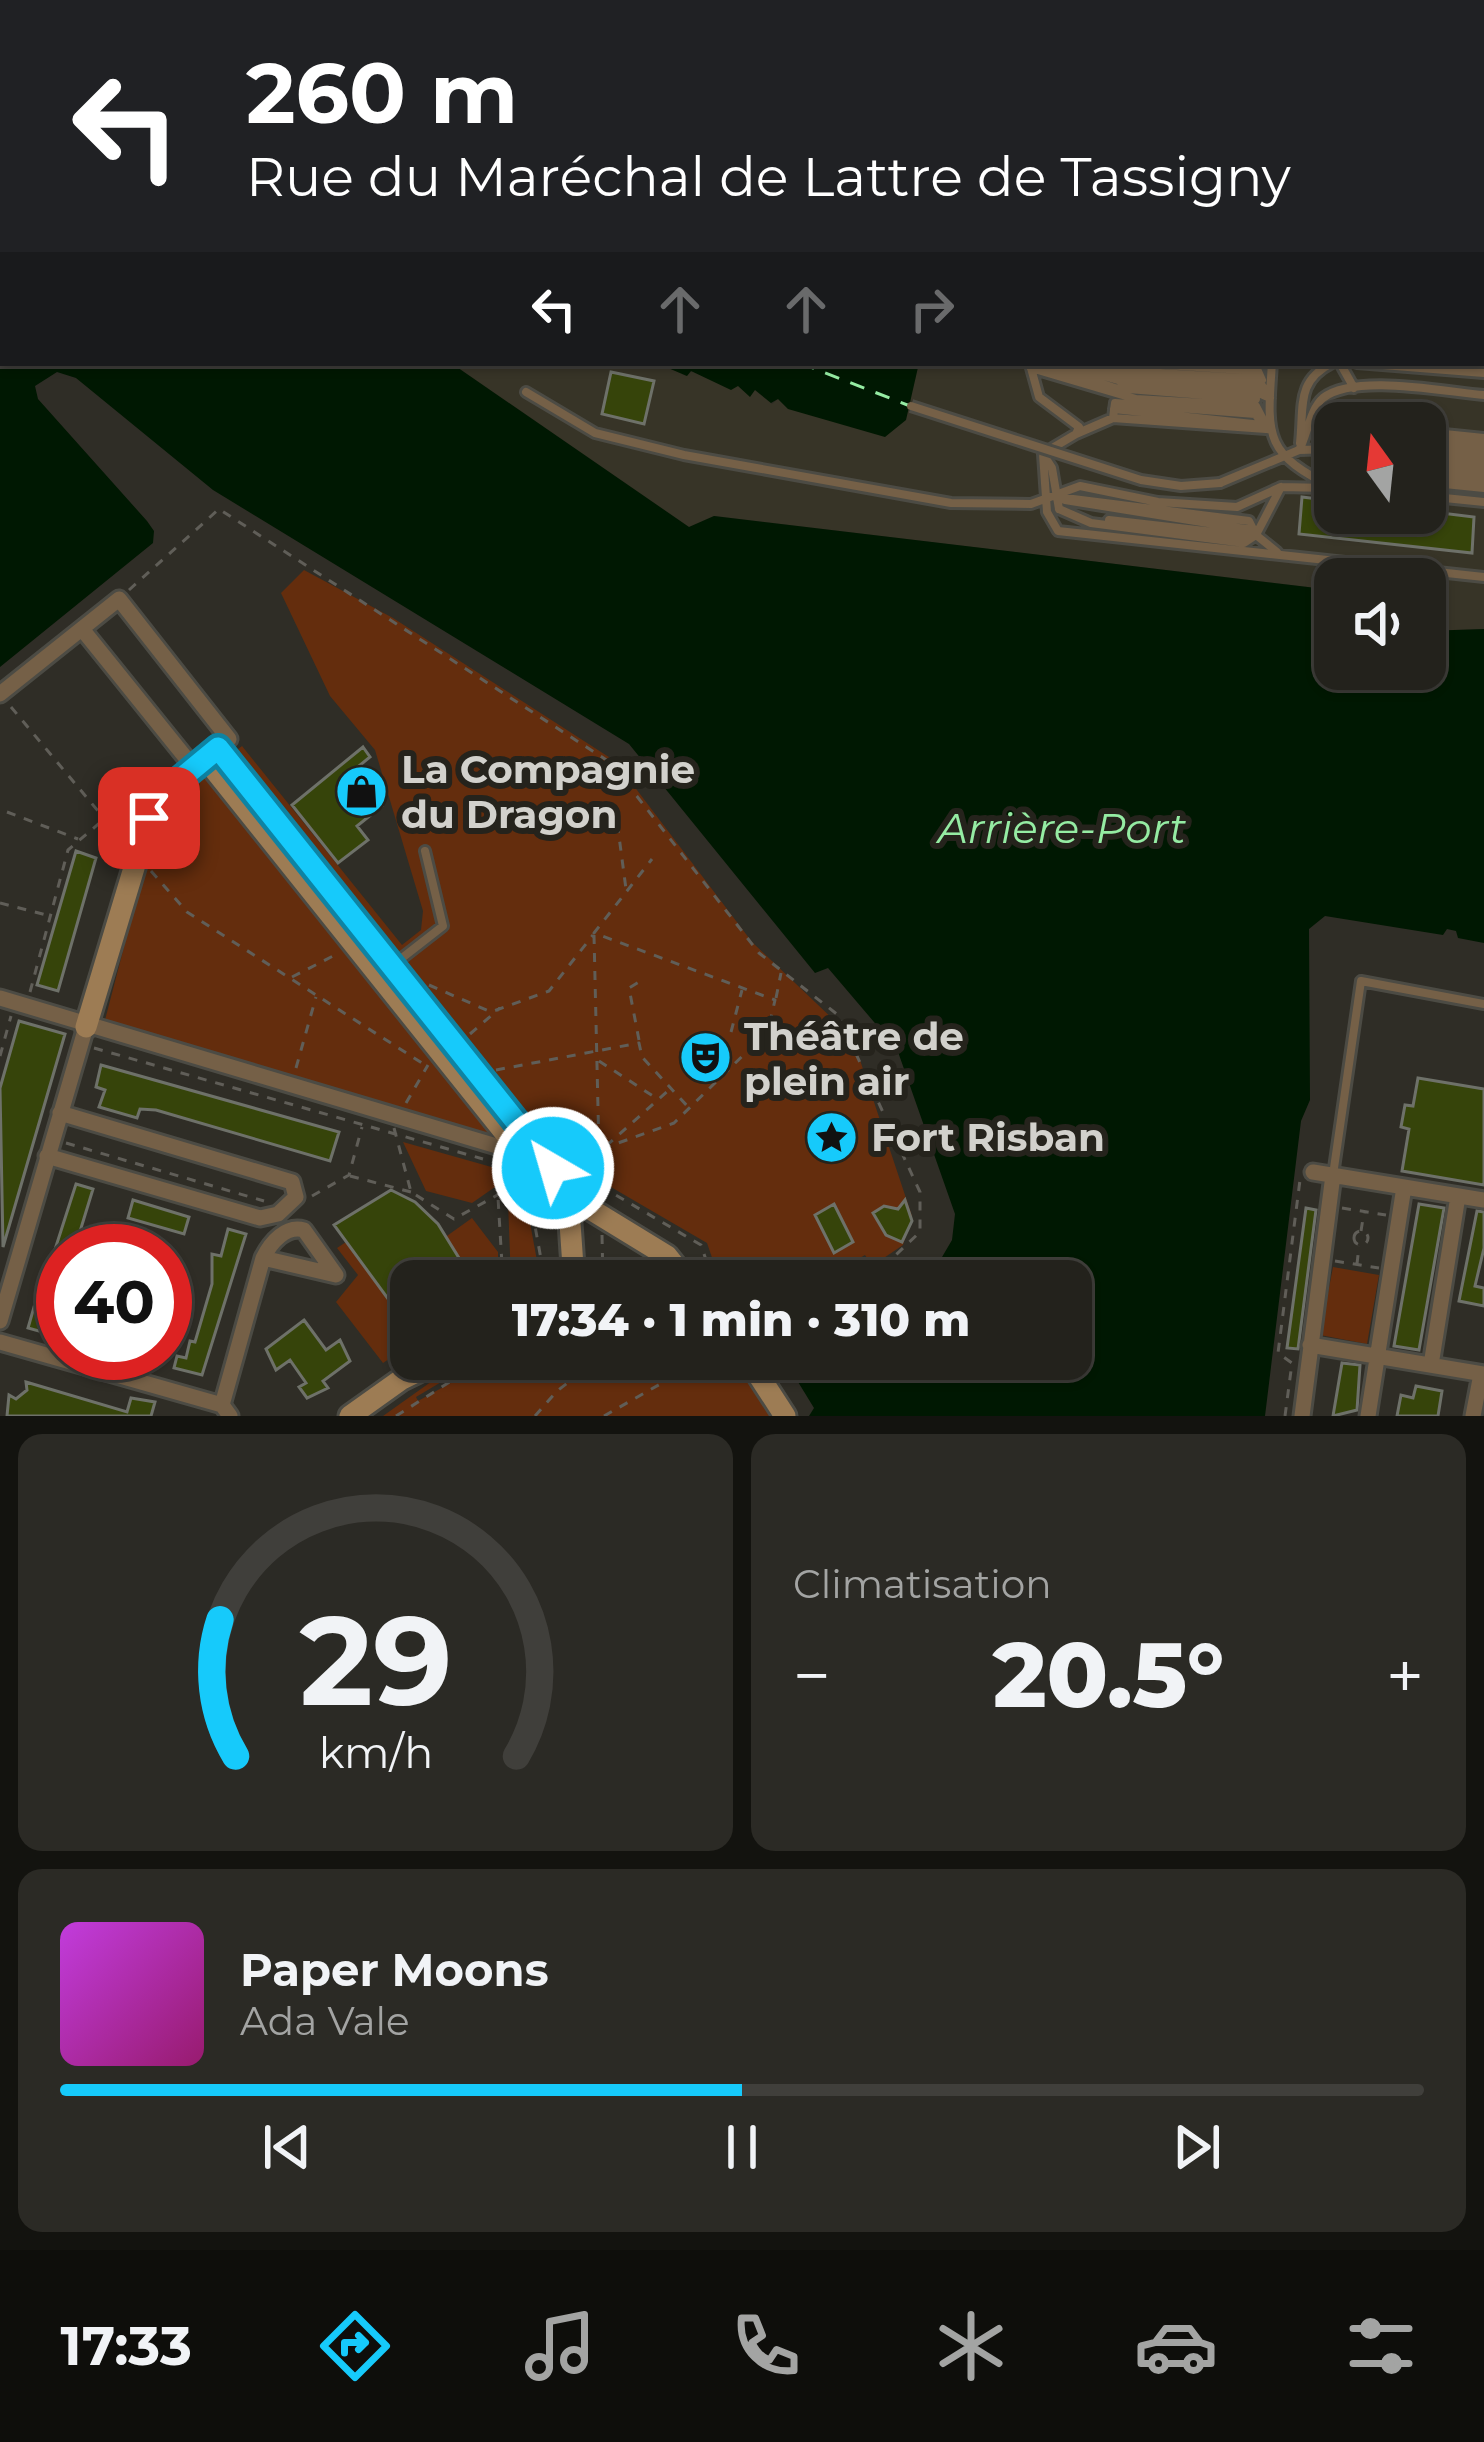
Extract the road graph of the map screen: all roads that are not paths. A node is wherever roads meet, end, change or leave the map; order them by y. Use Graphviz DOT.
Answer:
graph roads {
  1 [pos="1034,366"];
  2 [pos="1037,366"];
  3 [pos="1038,366"];
  4 [pos="1068,366"];
  5 [pos="1087,366"];
  6 [pos="1115,366"];
  7 [pos="1181,366"];
  8 [pos="1268,366"];
  9 [pos="1329,366"];
  10 [pos="1338,366"];
  11 [pos="1395,366"];
  12 [pos="1484,373"];
  13 [pos="1354,388"];
  14 [pos="526,392"];
  15 [pos="1484,395"];
  16 [pos="1270,398"];
  17 [pos="1256,399"];
  18 [pos="910,406"];
  19 [pos="1114,410"];
  20 [pos="1268,429"];
  21 [pos="1076,434"];
  22 [pos="1299,450"];
  23 [pos="1314,450"];
  24 [pos="1285,456"];
  25 [pos="1446,459"];
  26 [pos="1446,459"];
  27 [pos="1446,459"];
  28 [pos="1484,463"];
  29 [pos="1314,475"];
  30 [pos="1281,487"];
  31 [pos="1314,488"];
  32 [pos="1053,496"];
  33 [pos="1446,498"];
  34 [pos="1484,502"];
  35 [pos="1031,504"];
  36 [pos="1051,522"];
  37 [pos="1256,535"];
  38 [pos="1278,553"];
  39 [pos="1484,577"];
  40 [pos="82,629"];
  41 [pos="0,694"];
  42 [pos="211,753"];
  43 [pos="425,851"];
  44 [pos="392,966"];
  45 [pos="14,1002"];
  46 [pos="1484,1004"];
  47 [pos="84,1036"];
  48 [pos="60,1113"];
  49 [pos="50,1148"];
  50 [pos="523,1154"];
  51 [pos="1313,1172"];
  52 [pos="1333,1175"];
  53 [pos="1404,1187"];
  54 [pos="1458,1196"];
  55 [pos="1484,1200"];
  56 [pos="579,1216"];
  57 [pos="263,1258"];
  58 [pos="576,1260"];
  59 [pos="671,1260"];
  60 [pos="0,1321"];
  61 [pos="0,1342"];
  62 [pos="1310,1346"];
  63 [pos="1377,1355"];
  64 [pos="1431,1365"];
  65 [pos="1482,1374"];
  66 [pos="401,1380"];
  67 [pos="417,1380"];
  68 [pos="762,1380"];
  69 [pos="226,1410"];
  70 [pos="782,1411"];
  71 [pos="350,1416"];
  72 [pos="371,1416"];
  73 [pos="1302,1416"];
  74 [pos="1368,1416"];
  75 [pos="1473,1416"];
  1 -- 21 [label="lane"];
  2 -- 20 [label="lane"];
  3 -- 17 [label="lane"];
  4 -- 16 [label="lane"];
  5 -- 16 [label="lane"];
  6 -- 16 [label="lane"];
  7 -- 16 [label="lane"];
  8 -- 16 [label="lane"];
  9 -- 22 [label="lane"];
  10 -- 13 [label="lane"];
  11 -- 12 [label="lane"];
  13 -- 15 [label="lane"];
  13 -- 22 [label="lane"];
  14 -- 35 [label="lane"];
  16 -- 20 [label="lane"];
  18 -- 24 [label="lane, bridge"];
  19 -- 20 [label="lane"];
  19 -- 20 [label="lane"];
  19 -- 21 [label="lane"];
  20 -- 24 [label="lane"];
  21 -- 32 [label="lane"];
  22 -- 23 [label="lane"];
  22 -- 24 [label="lane"];
  24 -- 29 [label="lane"];
  25 -- 28 [label="lane"];
  26 -- 28 [label="lane"];
  27 -- 28 [label="lane"];
  30 -- 31 [label="lane"];
  30 -- 32 [label="lane"];
  30 -- 37 [label="lane"];
  32 -- 35 [label="lane"];
  32 -- 36 [label="lane"];
  32 -- 37 [label="lane"];
  32 -- 37 [label="lane"];
  33 -- 34 [label="lane"];
  35 -- 36 [label="lane"];
  36 -- 38 [label="lane"];
  37 -- 38 [label="lane"];
  38 -- 39 [label="lane"];
  40 -- 41 [label="street"];
  40 -- 42 [label="street"];
  40 -- 42 [label="street"];
  42 -- 44 [label="street"];
  42 -- 47 [label="street"];
  42 -- 50 [label="street"];
  43 -- 44 [label="lane"];
  44 -- 56 [label="street"];
  45 -- 47 [label="street"];
  46 -- 52 [label="lane"];
  47 -- 48 [label="street"];
  47 -- 50 [label="street"];
  48 -- 49 [label="street"];
  48 -- 49 [label="street"];
  49 -- 60 [label="street"];
  50 -- 56 [label="street"];
  51 -- 52 [label="street"];
  52 -- 53 [label="street"];
  52 -- 62 [label="street"];
  53 -- 54 [label="street"];
  53 -- 63 [label="street"];
  54 -- 55 [label="street"];
  54 -- 64 [label="street"];
  56 -- 58 [label="street"];
  56 -- 59 [label="street"];
  57 -- 69 [label="street"];
  61 -- 69 [label="street"];
  62 -- 63 [label="street"];
  62 -- 73 [label="street"];
  63 -- 64 [label="street"];
  63 -- 74 [label="street"];
  64 -- 65 [label="street"];
  65 -- 75 [label="street"];
  66 -- 71 [label="street"];
  67 -- 72 [label="street"];
  68 -- 70 [label="street"];
}
